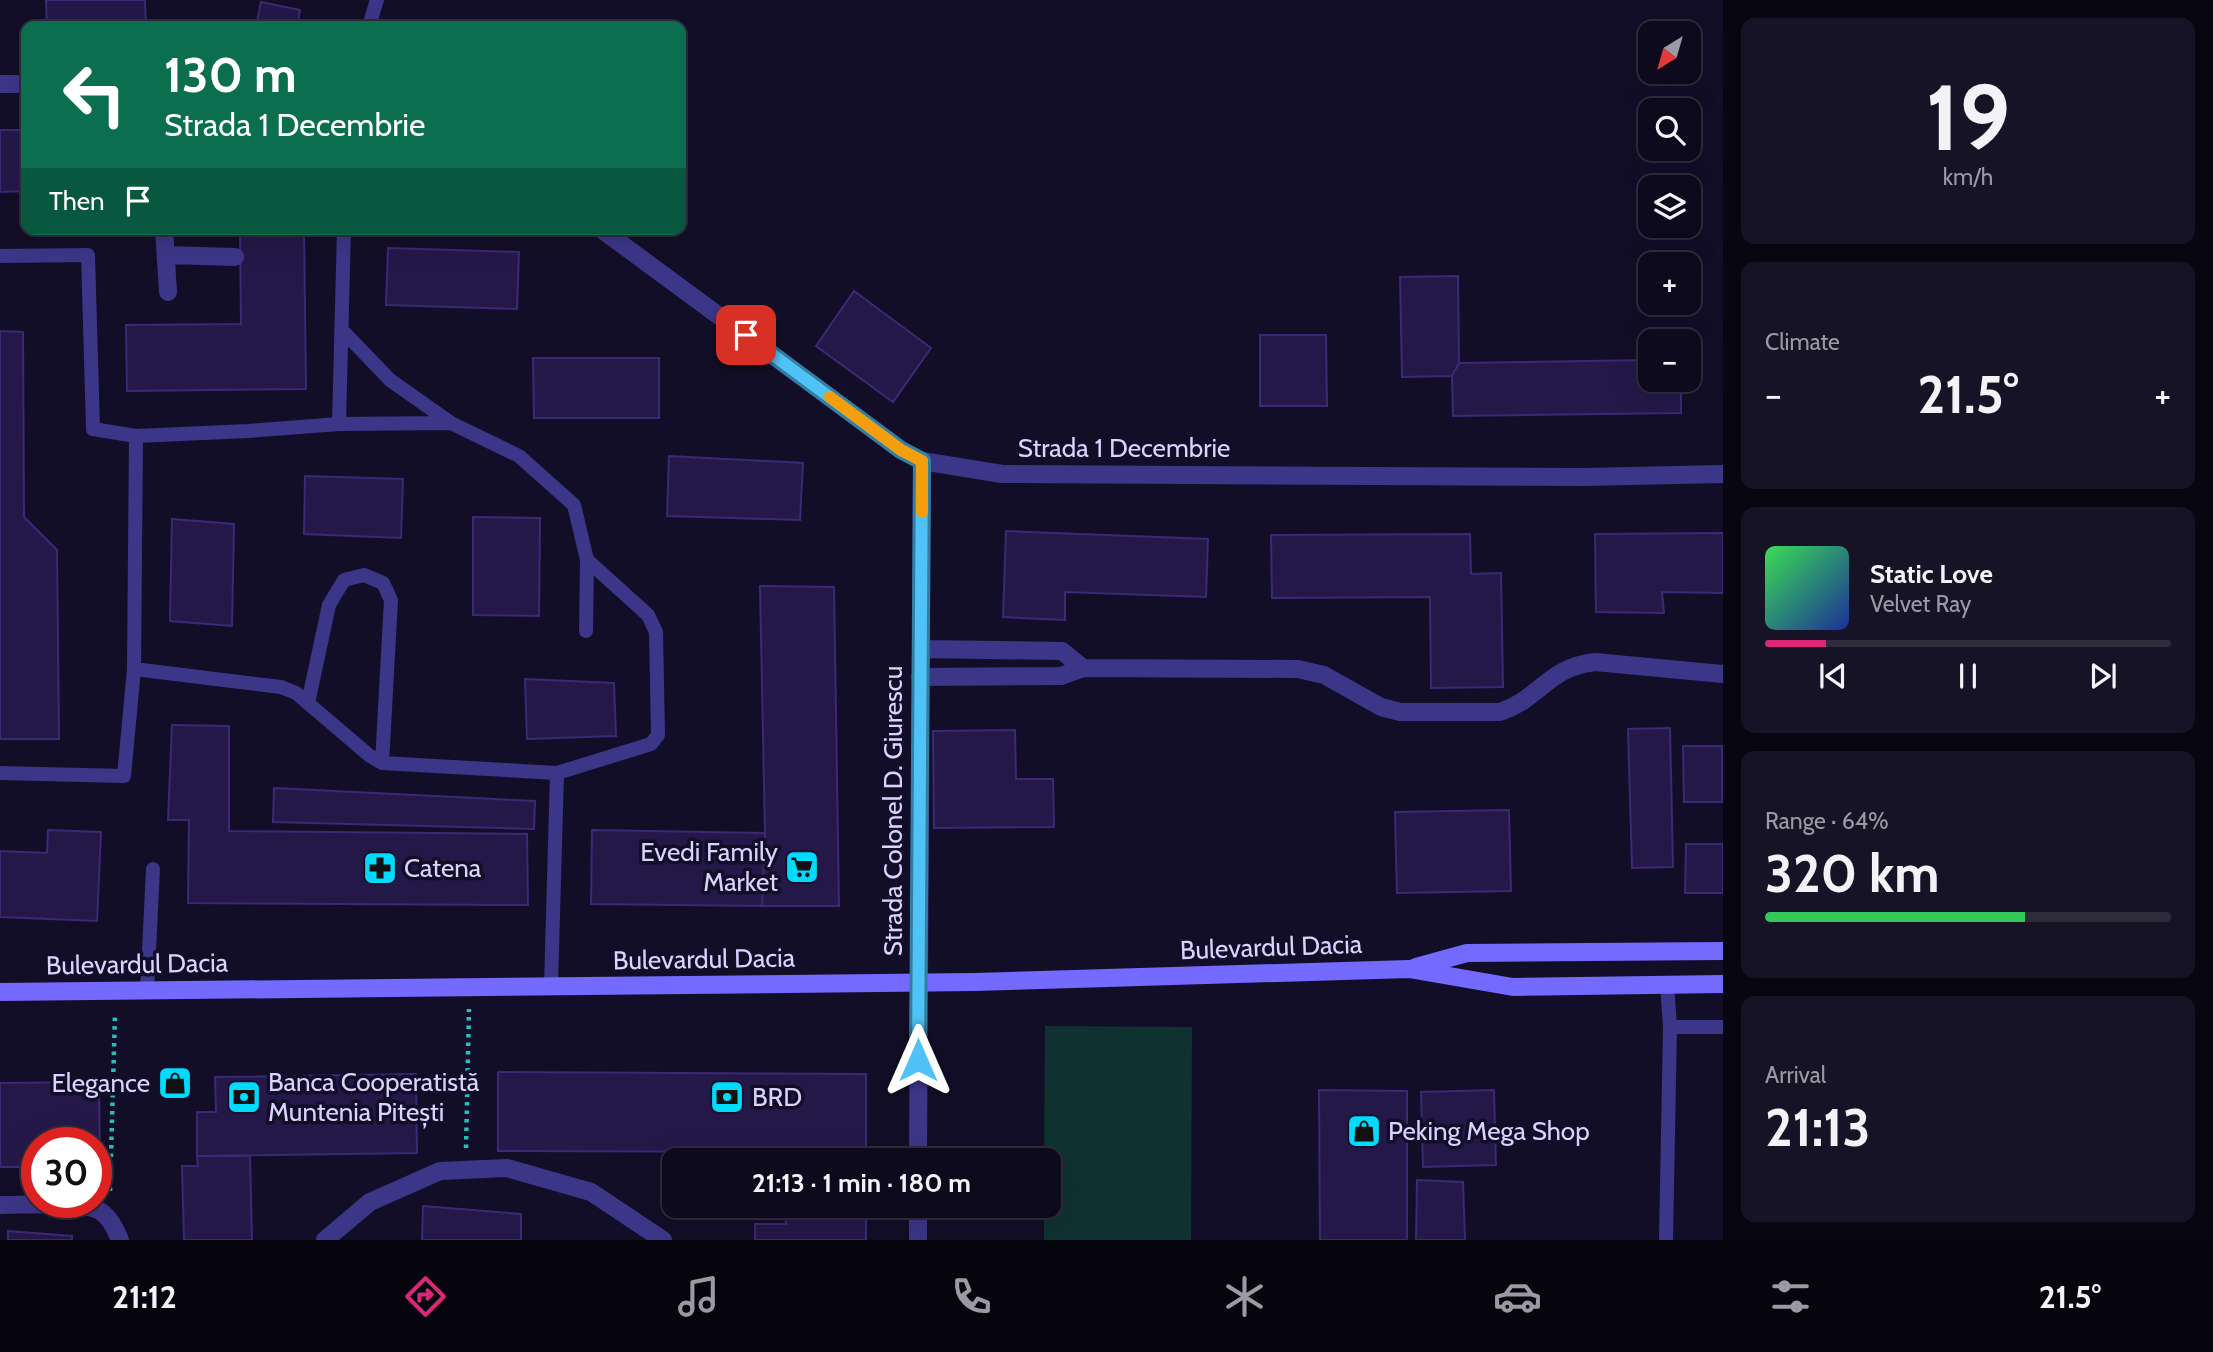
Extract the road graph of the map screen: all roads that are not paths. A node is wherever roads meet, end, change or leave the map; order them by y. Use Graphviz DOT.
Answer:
graph roads {
  1 [pos="377,0"];
  2 [pos="371,21"];
  3 [pos="0,84"];
  4 [pos="21,84"];
  5 [pos="164,235"];
  6 [pos="344,235"];
  7 [pos="609,235"];
  8 [pos="166,255"];
  9 [pos="0,256"];
  10 [pos="235,257"];
  11 [pos="168,292"];
  12 [pos="341,329"];
  13 [pos="451,423"];
  14 [pos="339,424"];
  15 [pos="136,436"];
  16 [pos="922,461"];
  17 [pos="1723,474"];
  18 [pos="587,560"];
  19 [pos="586,631"];
  20 [pos="921,649"];
  21 [pos="1083,668"];
  22 [pos="134,669"];
  23 [pos="1723,674"];
  24 [pos="920,677"];
  25 [pos="307,703"];
  26 [pos="383,763"];
  27 [pos="0,773"];
  28 [pos="557,773"];
  29 [pos="153,869"];
  30 [pos="1723,951"];
  31 [pos="1409,969"];
  32 [pos="918,982"];
  33 [pos="1667,984"];
  34 [pos="1723,984"];
  35 [pos="551,986"];
  36 [pos="147,991"];
  37 [pos="0,992"];
  38 [pos="1670,1027"];
  39 [pos="1723,1027"];
  40 [pos="918,1148"];
  41 [pos="0,1205"];
  42 [pos="918,1218"];
  43 [pos="120,1240"];
  44 [pos="325,1240"];
  45 [pos="663,1240"];
  46 [pos="918,1240"];
  47 [pos="1666,1240"];
  1 -- 2 [label="lane"];
  3 -- 4 [label="street"];
  5 -- 8 [label="street"];
  6 -- 12 [label="lane"];
  7 -- 16 [label="street, Strada 1 Decembrie"];
  8 -- 10 [label="street"];
  8 -- 11 [label="street"];
  9 -- 15 [label="lane"];
  12 -- 13 [label="lane"];
  12 -- 14 [label="lane"];
  13 -- 14 [label="lane"];
  13 -- 18 [label="lane"];
  14 -- 15 [label="lane"];
  15 -- 22 [label="lane"];
  16 -- 17 [label="street, Strada 1 Decembrie"];
  16 -- 20 [label="street, Strada Colonel D. Giurescu"];
  18 -- 19 [label="lane"];
  18 -- 28 [label="lane"];
  20 -- 21 [label="street"];
  20 -- 24 [label="street, Strada Colonel D. Giurescu"];
  21 -- 23 [label="street"];
  21 -- 24 [label="street"];
  22 -- 25 [label="lane"];
  22 -- 27 [label="lane"];
  24 -- 32 [label="street, Strada Colonel D. Giurescu"];
  25 -- 26 [label="lane"];
  25 -- 26 [label="lane"];
  26 -- 28 [label="lane"];
  28 -- 35 [label="lane"];
  29 -- 36 [label="lane"];
  30 -- 31 [label="main road, Bulevardul Dacia"];
  31 -- 32 [label="main road, Bulevardul Dacia"];
  31 -- 33 [label="main road, Bulevardul Dacia"];
  32 -- 35 [label="main road, Bulevardul Dacia"];
  32 -- 40 [label="street, Strada Colonel D. Giurescu"];
  33 -- 34 [label="main road, Bulevardul Dacia"];
  33 -- 38 [label="lane"];
  35 -- 36 [label="main road, Bulevardul Dacia"];
  36 -- 37 [label="main road, Bulevardul Dacia"];
  38 -- 39 [label="lane"];
  38 -- 47 [label="lane"];
  41 -- 43 [label="street"];
  42 -- 46 [label="street"];
  44 -- 45 [label="street"];
}
